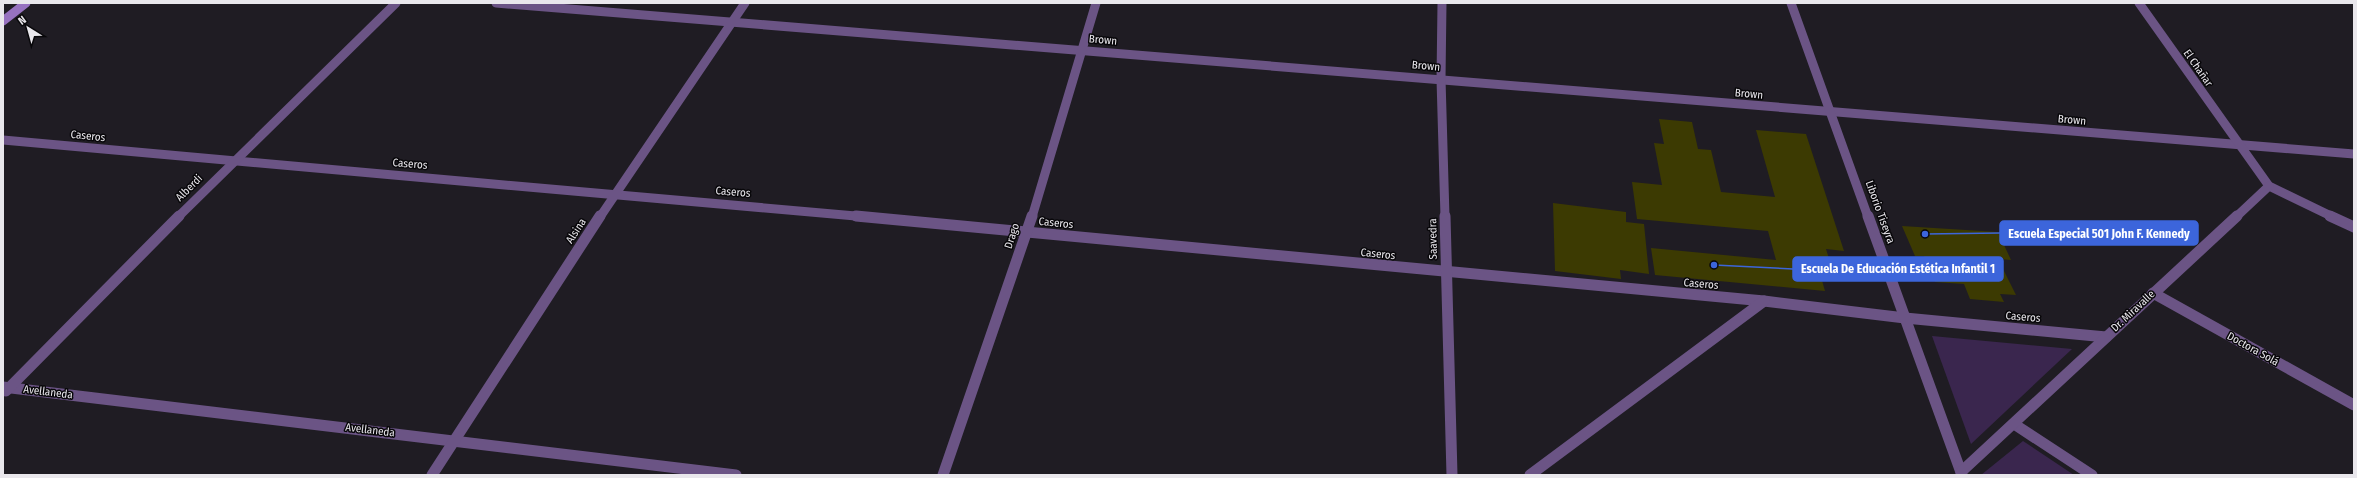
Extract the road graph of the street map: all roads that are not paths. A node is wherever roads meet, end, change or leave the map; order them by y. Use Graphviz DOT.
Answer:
graph roads {
  1 [pos="26,3"];
  2 [pos="396,3"];
  3 [pos="496,3"];
  4 [pos="745,3"];
  5 [pos="1096,3"];
  6 [pos="1442,3"];
  7 [pos="1791,3"];
  8 [pos="2139,3"];
  9 [pos="3,21"];
  10 [pos="733,22"];
  11 [pos="1081,50"];
  12 [pos="1441,79"];
  13 [pos="1831,113"];
  14 [pos="3,140"];
  15 [pos="2239,146"];
  16 [pos="2354,154"];
  17 [pos="232,162"];
  18 [pos="2269,186"];
  19 [pos="615,193"];
  20 [pos="2354,227"];
  21 [pos="1026,232"];
  22 [pos="1446,273"];
  23 [pos="2153,293"];
  24 [pos="1764,301"];
  25 [pos="1905,318"];
  26 [pos="2106,337"];
  27 [pos="5,389"];
  28 [pos="2354,405"];
  29 [pos="2014,424"];
  30 [pos="455,440"];
  31 [pos="1961,473"];
  32 [pos="432,475"];
  33 [pos="736,475"];
  34 [pos="943,475"];
  35 [pos="1452,475"];
  36 [pos="1530,475"];
  37 [pos="2092,475"];
  1 -- 9 [label="main road"];
  2 -- 17 [label="street, Alberdi"];
  3 -- 10 [label="street, Brown"];
  4 -- 10 [label="street, Alsina"];
  5 -- 11 [label="street, Drago"];
  6 -- 12 [label="street, Saavedra"];
  7 -- 13 [label="street, Liborio Tiseyra"];
  8 -- 15 [label="street, El Chañar"];
  10 -- 11 [label="street, Brown"];
  10 -- 19 [label="street, Alsina"];
  11 -- 12 [label="street, Brown"];
  11 -- 21 [label="street, Drago"];
  12 -- 13 [label="street, Brown"];
  12 -- 22 [label="street, Saavedra"];
  13 -- 15 [label="street, Brown"];
  13 -- 25 [label="street, Liborio Tiseyra"];
  14 -- 17 [label="street, Caseros"];
  15 -- 16 [label="street, Brown"];
  15 -- 18 [label="street"];
  17 -- 19 [label="street, Caseros"];
  17 -- 27 [label="street, Alberdi"];
  18 -- 20 [label="street"];
  18 -- 23 [label="street, Dr. Miravalle"];
  19 -- 21 [label="street, Caseros"];
  19 -- 30 [label="street, Alsina"];
  21 -- 22 [label="street, Caseros"];
  21 -- 34 [label="street, Drago"];
  22 -- 24 [label="street, Caseros"];
  22 -- 35 [label="street, Saavedra"];
  23 -- 26 [label="street, Dr. Miravalle"];
  23 -- 28 [label="street, Doctora Solá"];
  24 -- 25 [label="street, Caseros"];
  24 -- 36 [label="street"];
  25 -- 26 [label="street, Caseros"];
  25 -- 31 [label="street, Liborio Tiseyra"];
  26 -- 29 [label="street, Dr. Miravalle"];
  27 -- 30 [label="street, Avellaneda"];
  29 -- 31 [label="street, Dr. Miravalle"];
  29 -- 37 [label="street"];
  30 -- 32 [label="street, Alsina"];
  30 -- 33 [label="street, Avellaneda"];
}
